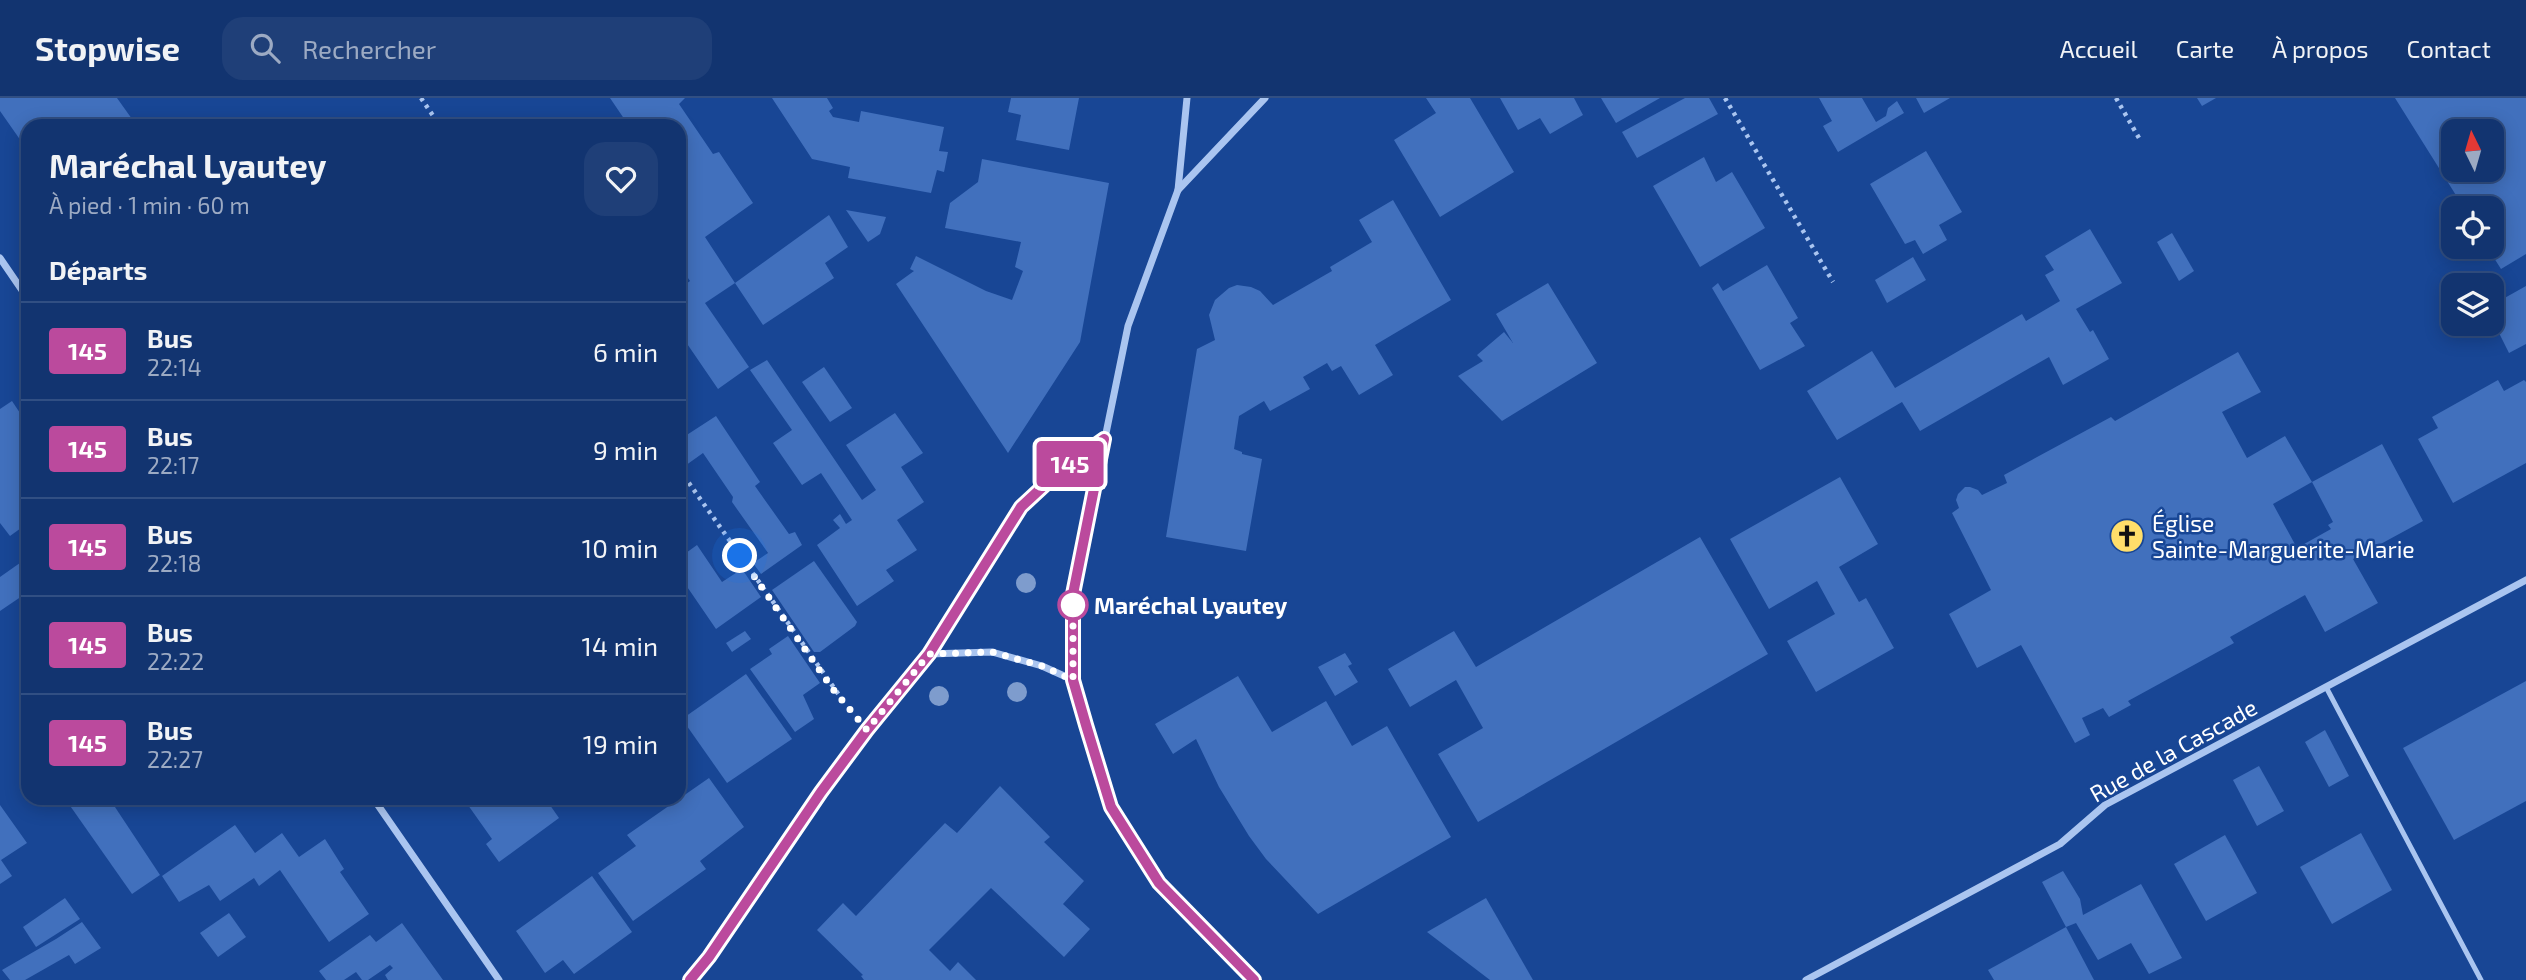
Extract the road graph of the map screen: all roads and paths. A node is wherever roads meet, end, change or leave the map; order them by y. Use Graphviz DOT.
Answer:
graph roads {
  1 [pos="421,98"];
  2 [pos="1187,98"];
  3 [pos="1265,98"];
  4 [pos="1725,98"];
  5 [pos="2116,98"];
  6 [pos="435,119"];
  7 [pos="2139,138"];
  8 [pos="1178,190"];
  9 [pos="0,258"];
  10 [pos="1833,282"];
  11 [pos="21,289"];
  12 [pos="1104,439"];
  13 [pos="686,479"];
  14 [pos="2526,580"];
  15 [pos="929,654"];
  16 [pos="1073,680"];
  17 [pos="2326,687"];
  18 [pos="867,730"];
  19 [pos="378,805"];
  20 [pos="499,980"];
  21 [pos="690,980"];
  22 [pos="1254,980"];
  23 [pos="1806,980"];
  24 [pos="2480,980"];
  1 -- 6 [label="path"];
  2 -- 8 [label="street"];
  3 -- 8 [label="street"];
  4 -- 10 [label="path"];
  5 -- 7 [label="path"];
  8 -- 12 [label="street"];
  9 -- 11 [label="street"];
  12 -- 15 [label="street"];
  12 -- 16 [label="street"];
  13 -- 18 [label="path"];
  14 -- 17 [label="street, Rue de la Cascade"];
  15 -- 16 [label="street"];
  15 -- 18 [label="street"];
  16 -- 22 [label="street"];
  17 -- 23 [label="street, Rue de la Cascade"];
  17 -- 24 [label="lane"];
  18 -- 21 [label="street"];
  19 -- 20 [label="street"];
}
